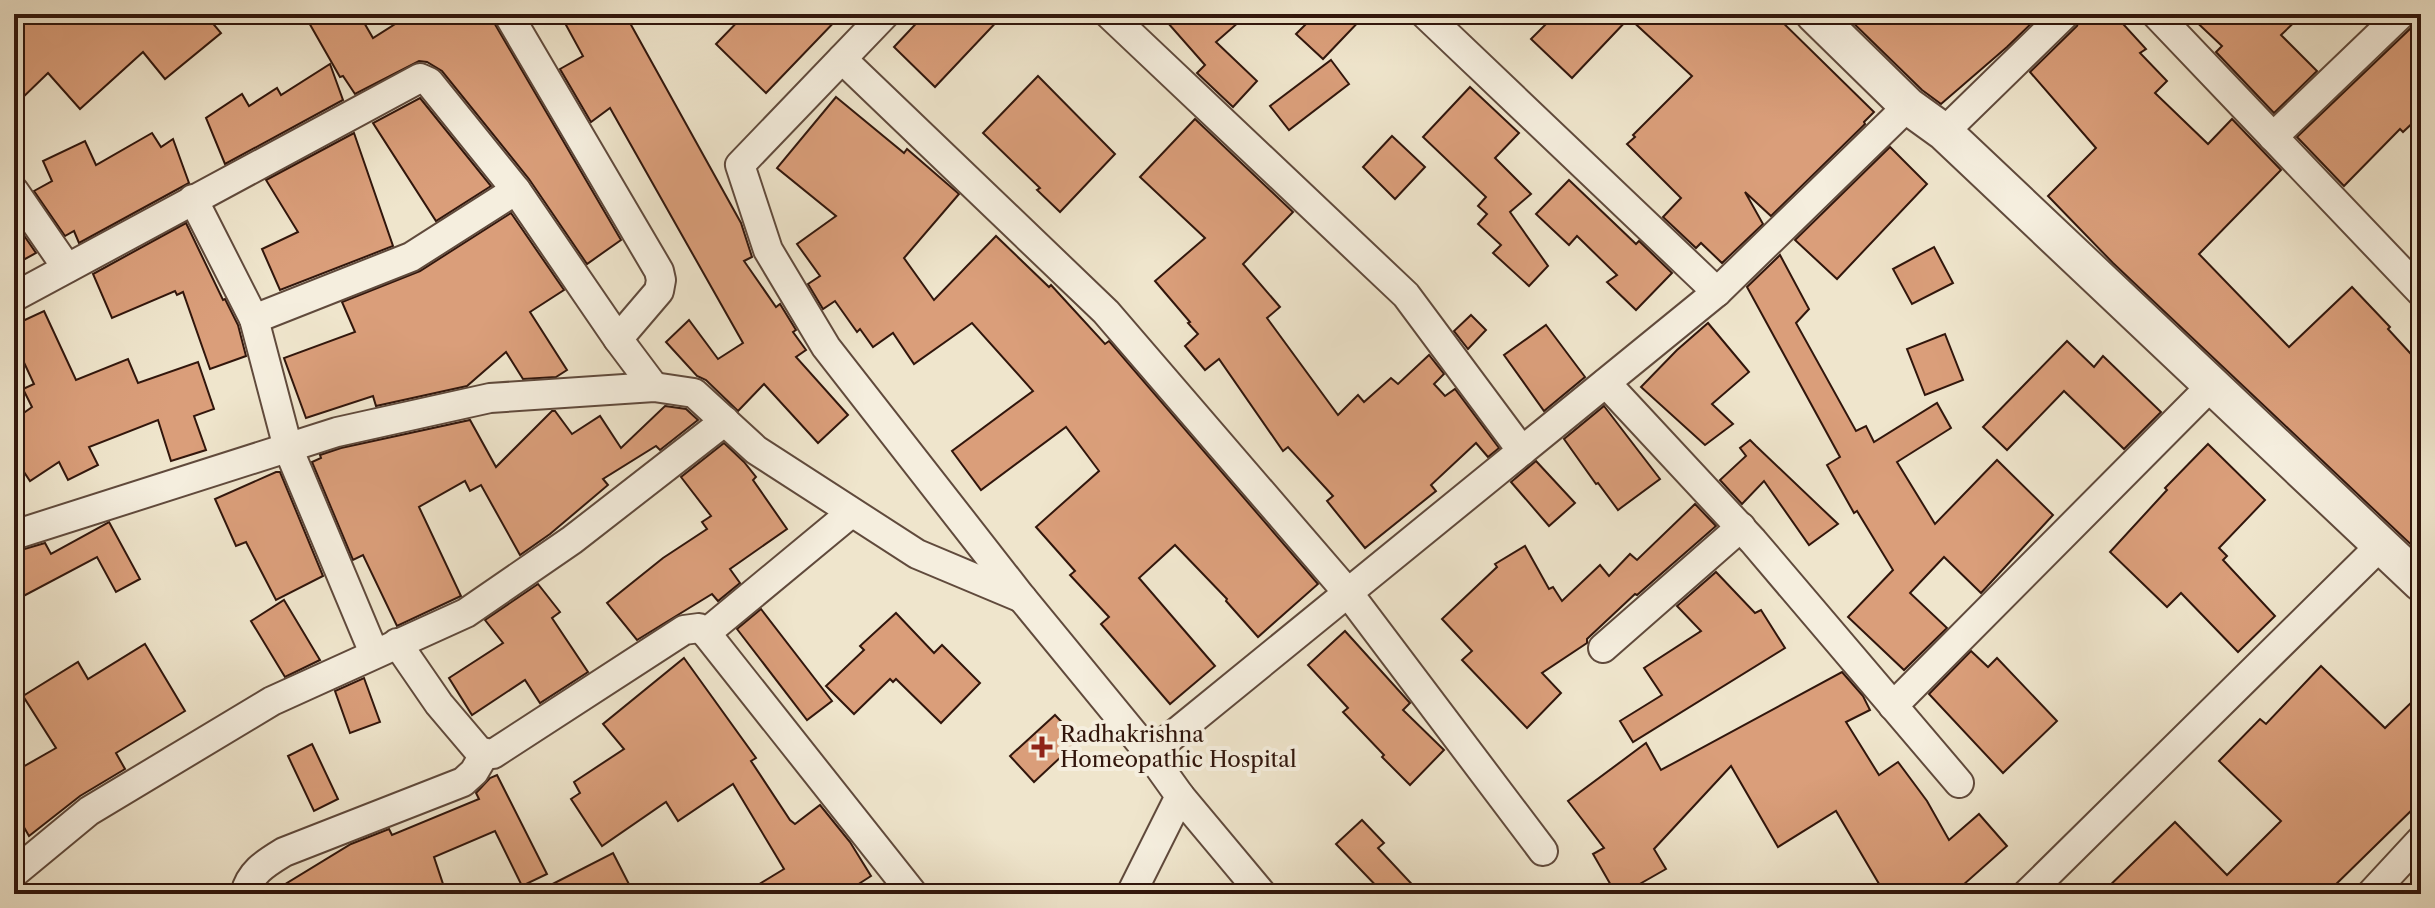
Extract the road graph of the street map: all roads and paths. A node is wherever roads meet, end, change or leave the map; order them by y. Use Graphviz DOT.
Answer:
graph roads {
  1 [pos="508,14"];
  2 [pos="885,14"];
  3 [pos="1109,14"];
  4 [pos="1425,14"];
  5 [pos="1814,14"];
  6 [pos="2065,14"];
  7 [pos="2156,14"];
  8 [pos="2401,14"];
  9 [pos="842,59"];
  10 [pos="1908,106"];
  11 [pos="1944,132"];
  12 [pos="2273,137"];
  13 [pos="516,190"];
  14 [pos="14,191"];
  15 [pos="193,199"];
  16 [pos="67,268"];
  17 [pos="1717,292"];
  18 [pos="2421,292"];
  19 [pos="14,297"];
  20 [pos="254,319"];
  21 [pos="618,339"];
  22 [pos="1606,383"];
  23 [pos="2212,385"];
  24 [pos="654,387"];
  25 [pos="725,421"];
  26 [pos="288,448"];
  27 [pos="1522,451"];
  28 [pos="851,513"];
  29 [pos="1741,527"];
  30 [pos="14,535"];
  31 [pos="2381,545"];
  32 [pos="2421,583"];
  33 [pos="1349,594"];
  34 [pos="1022,598"];
  35 [pos="706,633"];
  36 [pos="386,648"];
  37 [pos="1603,648"];
  38 [pos="1893,706"];
  39 [pos="485,753"];
  40 [pos="1150,754"];
  41 [pos="1959,783"];
  42 [pos="1180,796"];
  43 [pos="2421,840"];
  44 [pos="1543,851"];
  45 [pos="14,873"];
  46 [pos="2040,890"];
  47 [pos="245,894"];
  48 [pos="913,894"];
  49 [pos="1131,894"];
  50 [pos="1262,894"];
  51 [pos="2371,894"];
  1 -- 21 [label="street"];
  2 -- 9 [label="street"];
  3 -- 27 [label="street"];
  4 -- 17 [label="street"];
  5 -- 10 [label="street"];
  6 -- 11 [label="street"];
  7 -- 12 [label="street"];
  8 -- 12 [label="street"];
  9 -- 33 [label="street"];
  9 -- 34 [label="street"];
  10 -- 11 [label="street"];
  10 -- 17 [label="street"];
  11 -- 23 [label="street"];
  12 -- 18 [label="street"];
  13 -- 15 [label="street"];
  13 -- 20 [label="street"];
  13 -- 21 [label="street"];
  14 -- 16 [label="street"];
  15 -- 16 [label="street"];
  15 -- 20 [label="street"];
  16 -- 19 [label="street"];
  17 -- 22 [label="street"];
  20 -- 26 [label="street"];
  21 -- 24 [label="street"];
  22 -- 27 [label="street"];
  22 -- 29 [label="street"];
  23 -- 31 [label="street"];
  23 -- 38 [label="street"];
  24 -- 25 [label="street"];
  24 -- 26 [label="street"];
  25 -- 28 [label="street"];
  25 -- 36 [label="street"];
  26 -- 30 [label="street"];
  26 -- 36 [label="street"];
  27 -- 33 [label="street"];
  28 -- 34 [label="street"];
  28 -- 35 [label="street"];
  29 -- 37 [label="street"];
  29 -- 38 [label="street"];
  31 -- 32 [label="street"];
  31 -- 46 [label="street"];
  33 -- 40 [label="street"];
  33 -- 44 [label="street"];
  34 -- 40 [label="street"];
  35 -- 39 [label="street"];
  35 -- 48 [label="street"];
  36 -- 39 [label="street"];
  36 -- 45 [label="street"];
  38 -- 41 [label="street"];
  39 -- 47 [label="street"];
  40 -- 42 [label="street"];
  42 -- 49 [label="street"];
  42 -- 50 [label="street"];
  43 -- 51 [label="street"];
}
